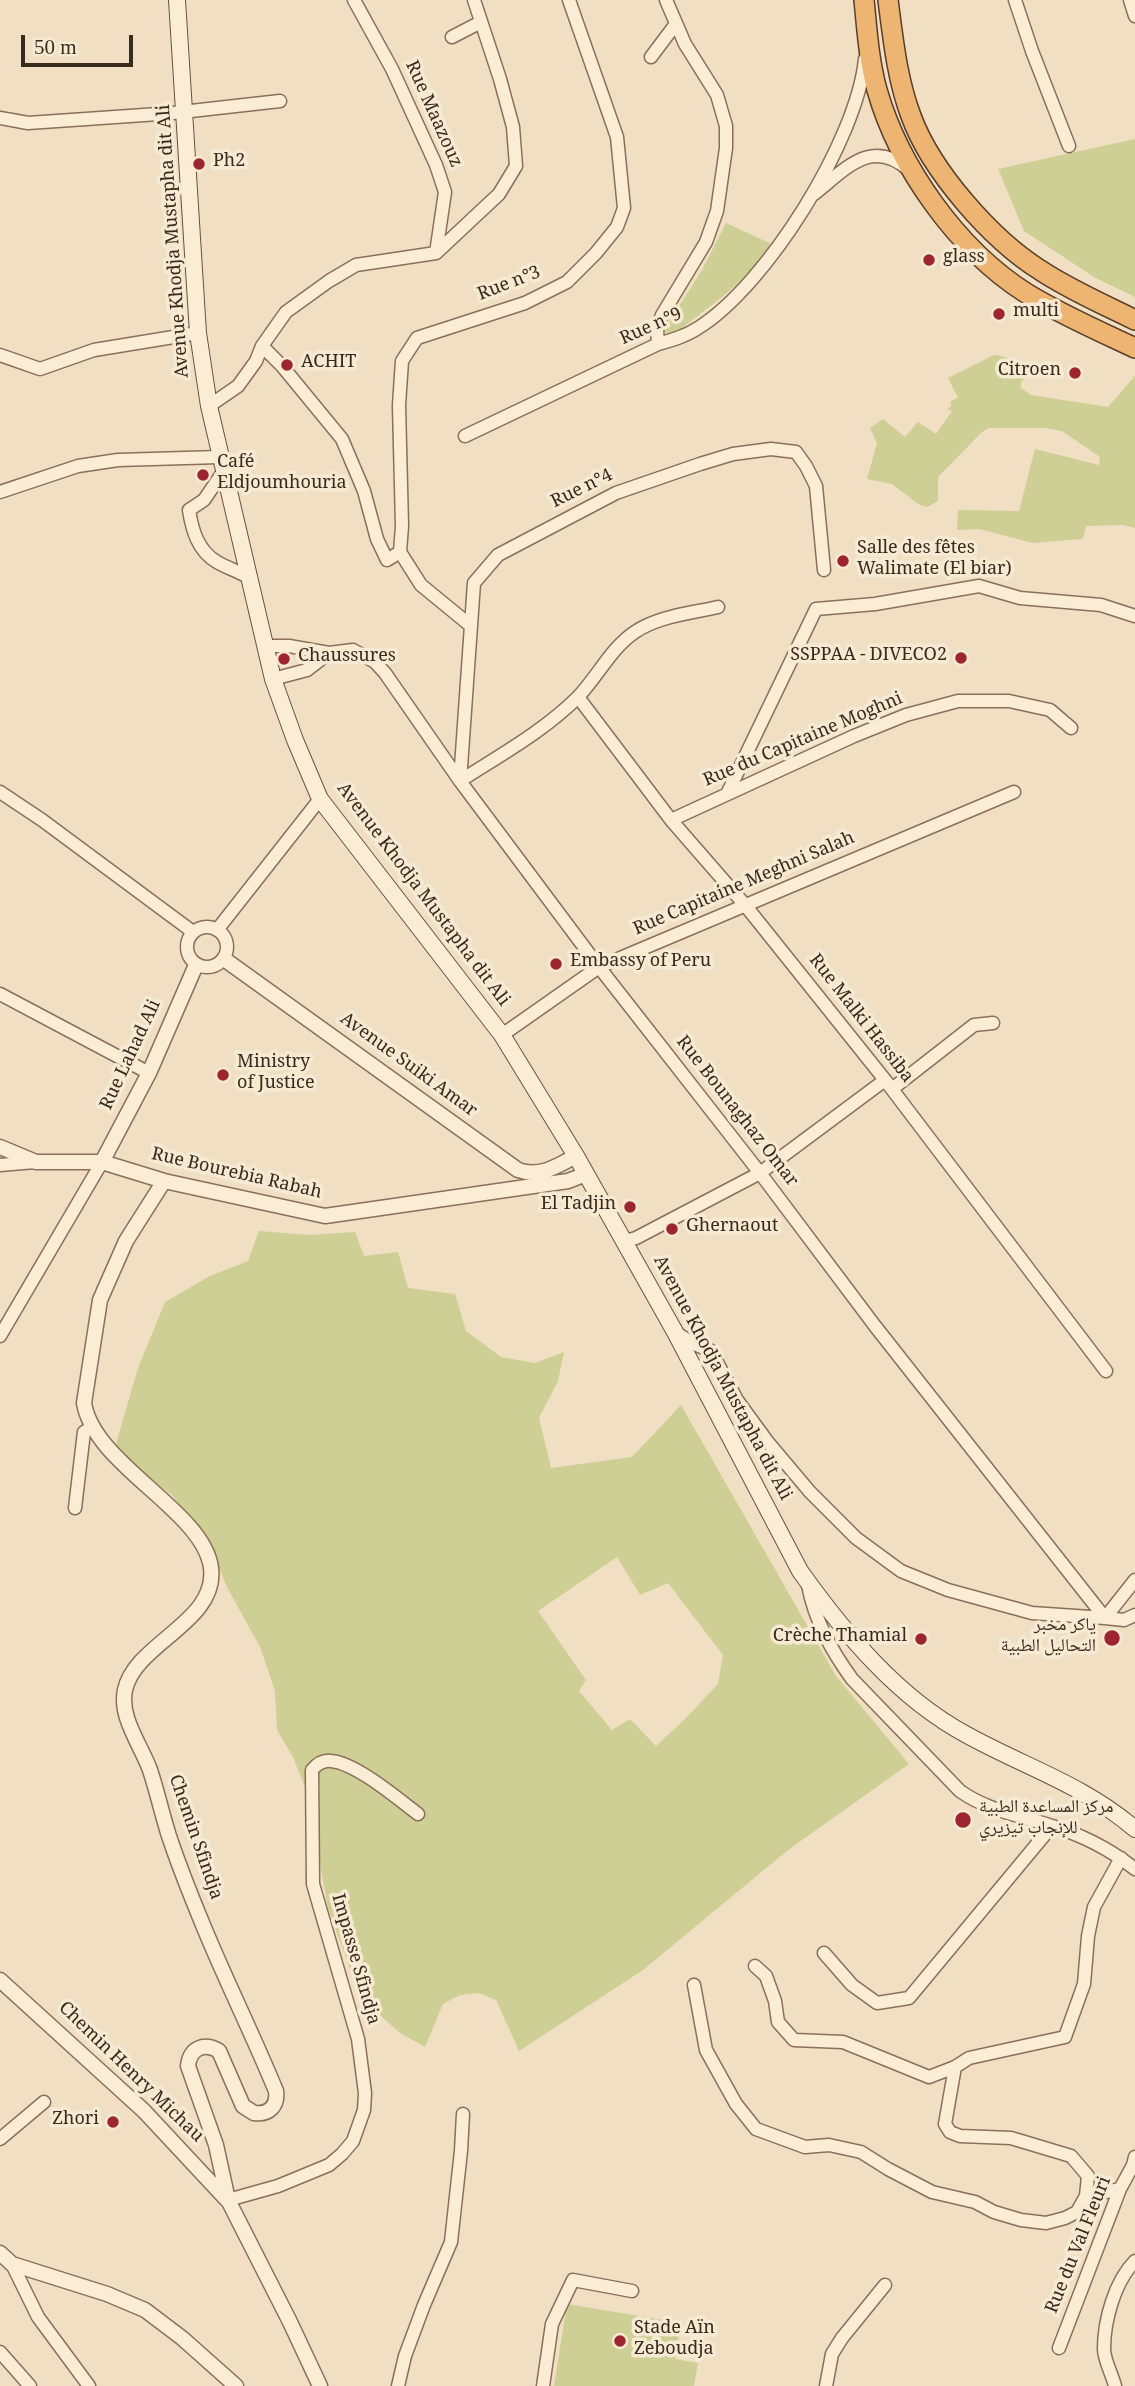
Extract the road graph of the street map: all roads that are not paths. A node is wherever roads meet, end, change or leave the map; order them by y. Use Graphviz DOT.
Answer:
graph roads {
  1 [pos="177,0"];
  2 [pos="354,0"];
  3 [pos="474,0"];
  4 [pos="569,0"];
  5 [pos="666,0"];
  6 [pos="863,0"];
  7 [pos="888,0"];
  8 [pos="1015,0"];
  9 [pos="1130,0"];
  10 [pos="1135,16"];
  11 [pos="481,22"];
  12 [pos="675,26"];
  13 [pos="868,36"];
  14 [pos="452,37"];
  15 [pos="651,57"];
  16 [pos="280,101"];
  17 [pos="185,112"];
  18 [pos="0,118"];
  19 [pos="1069,146"];
  20 [pos="913,174"];
  21 [pos="809,199"];
  22 [pos="436,253"];
  23 [pos="1135,320"];
  24 [pos="198,333"];
  25 [pos="658,344"];
  26 [pos="262,346"];
  27 [pos="1135,348"];
  28 [pos="0,355"];
  29 [pos="209,406"];
  30 [pos="465,436"];
  31 [pos="221,464"];
  32 [pos="0,492"];
  33 [pos="400,552"];
  34 [pos="824,570"];
  35 [pos="248,577"];
  36 [pos="718,607"];
  37 [pos="1135,616"];
  38 [pos="471,626"];
  39 [pos="266,646"];
  40 [pos="330,653"];
  41 [pos="273,678"];
  42 [pos="578,697"];
  43 [pos="1071,728"];
  44 [pos="460,782"];
  45 [pos="0,792"];
  46 [pos="728,792"];
  47 [pos="1014,792"];
  48 [pos="320,799"];
  49 [pos="671,820"];
  50 [pos="745,905"];
  51 [pos="217,930"];
  52 [pos="193,932"];
  53 [pos="224,959"];
  54 [pos="196,965"];
  55 [pos="599,967"];
  56 [pos="0,994"];
  57 [pos="993,1023"];
  58 [pos="502,1035"];
  59 [pos="149,1073"];
  60 [pos="888,1085"];
  61 [pos="0,1147"];
  62 [pos="576,1156"];
  63 [pos="36,1162"];
  64 [pos="102,1162"];
  65 [pos="4,1163"];
  66 [pos="761,1173"];
  67 [pos="586,1174"];
  68 [pos="531,1179"];
  69 [pos="164,1181"];
  70 [pos="625,1241"];
  71 [pos="675,1332"];
  72 [pos="0,1336"];
  73 [pos="1106,1371"];
  74 [pos="92,1427"];
  75 [pos="75,1508"];
  76 [pos="1135,1580"];
  77 [pos="807,1582"];
  78 [pos="1135,1615"];
  79 [pos="1105,1618"];
  80 [pos="418,1814"];
  81 [pos="1052,1825"];
  82 [pos="1135,1829"];
  83 [pos="1121,1858"];
  84 [pos="1135,1870"];
  85 [pos="824,1953"];
  86 [pos="755,1966"];
  87 [pos="0,1980"];
  88 [pos="694,1985"];
  89 [pos="955,2067"];
  90 [pos="44,2102"];
  91 [pos="463,2114"];
  92 [pos="0,2139"];
  93 [pos="1135,2157"];
  94 [pos="1120,2189"];
  95 [pos="1086,2196"];
  96 [pos="228,2200"];
  97 [pos="0,2253"];
  98 [pos="1135,2261"];
  99 [pos="12,2264"];
  100 [pos="885,2285"];
  101 [pos="632,2291"];
  102 [pos="1059,2348"];
  103 [pos="0,2352"];
  104 [pos="30,2386"];
  105 [pos="89,2386"];
  106 [pos="236,2386"];
  107 [pos="320,2386"];
  108 [pos="398,2386"];
  109 [pos="543,2386"];
  110 [pos="826,2386"];
  111 [pos="1115,2386"];
  1 -- 17 [label="main road, Avenue Khodja Mustapha dit Ali"];
  2 -- 22 [label="street, Rue Maazouz"];
  3 -- 11 [label="street"];
  4 -- 33 [label="street, Rue n°3"];
  5 -- 12 [label="street"];
  6 -- 13 [label="highway"];
  7 -- 23 [label="highway"];
  8 -- 19 [label="street"];
  9 -- 10 [label="street"];
  11 -- 14 [label="street"];
  11 -- 22 [label="street"];
  12 -- 15 [label="street"];
  12 -- 25 [label="street"];
  13 -- 20 [label="highway"];
  13 -- 21 [label="street"];
  16 -- 17 [label="street"];
  17 -- 18 [label="street"];
  17 -- 24 [label="main road, Avenue Khodja Mustapha dit Ali"];
  20 -- 21 [label="street"];
  20 -- 27 [label="highway"];
  21 -- 25 [label="street, Rue n°9"];
  22 -- 26 [label="street"];
  24 -- 28 [label="street"];
  24 -- 29 [label="main road, Avenue Khodja Mustapha dit Ali"];
  25 -- 30 [label="street, Rue n°9"];
  26 -- 29 [label="street"];
  26 -- 33 [label="street"];
  29 -- 31 [label="main road, Avenue Khodja Mustapha dit Ali"];
  31 -- 32 [label="street"];
  31 -- 35 [label="main road, Avenue Khodja Mustapha dit Ali"];
  31 -- 35 [label="street"];
  33 -- 38 [label="street"];
  34 -- 38 [label="street, Rue n°4"];
  35 -- 39 [label="main road, Avenue Khodja Mustapha dit Ali"];
  36 -- 42 [label="street"];
  37 -- 46 [label="street"];
  38 -- 44 [label="street, Rue n°4"];
  39 -- 40 [label="street, Rue Bounaghaz Omar"];
  39 -- 41 [label="main road, Avenue Khodja Mustapha dit Ali"];
  40 -- 41 [label="street"];
  40 -- 44 [label="street, Rue Bounaghaz Omar"];
  41 -- 48 [label="main road, Avenue Khodja Mustapha dit Ali"];
  42 -- 44 [label="street"];
  42 -- 49 [label="street, Rue Malki Hassiba"];
  43 -- 46 [label="street, Rue du Capitaine Moghni"];
  44 -- 55 [label="street, Rue Bounaghaz Omar"];
  45 -- 52 [label="street"];
  46 -- 49 [label="street, Rue du Capitaine Moghni"];
  47 -- 50 [label="street, Rue Capitaine Meghni Salah"];
  48 -- 51 [label="street"];
  48 -- 58 [label="main road, Avenue Khodja Mustapha dit Ali"];
  49 -- 50 [label="street, Rue Malki Hassiba"];
  50 -- 55 [label="street, Rue Capitaine Meghni Salah"];
  50 -- 60 [label="street, Rue Malki Hassiba"];
  51 -- 52 [label="street"];
  51 -- 53 [label="street"];
  52 -- 54 [label="street"];
  53 -- 54 [label="street"];
  53 -- 68 [label="street, Avenue Suiki Amar"];
  54 -- 59 [label="street, Rue Lahad Ali"];
  55 -- 58 [label="street, Rue Capitaine Meghni Salah"];
  55 -- 66 [label="street, Rue Bounaghaz Omar"];
  56 -- 59 [label="street"];
  57 -- 60 [label="street"];
  58 -- 62 [label="main road, Avenue Khodja Mustapha dit Ali"];
  59 -- 64 [label="street, Rue Lahad Ali"];
  60 -- 66 [label="street"];
  60 -- 73 [label="street, Rue Malki Hassiba"];
  61 -- 63 [label="street"];
  62 -- 67 [label="main road, Avenue Khodja Mustapha dit Ali"];
  62 -- 68 [label="street"];
  63 -- 64 [label="street, Rue Bourebia Rabah"];
  63 -- 65 [label="street, Rue Bourebia Rabah"];
  64 -- 69 [label="street, Rue Bourebia Rabah"];
  64 -- 72 [label="street"];
  66 -- 70 [label="street"];
  66 -- 79 [label="street, Rue Bounaghaz Omar"];
  67 -- 68 [label="street, Rue Bourebia Rabah"];
  67 -- 70 [label="main road, Avenue Khodja Mustapha dit Ali"];
  68 -- 69 [label="street, Rue Bourebia Rabah"];
  69 -- 74 [label="street, Chemin Sfindja"];
  70 -- 71 [label="main road, Avenue Khodja Mustapha dit Ali"];
  71 -- 77 [label="main road, Avenue Khodja Mustapha dit Ali"];
  71 -- 79 [label="street"];
  74 -- 75 [label="street"];
  74 -- 96 [label="street, Chemin Sfindja"];
  76 -- 79 [label="street"];
  77 -- 81 [label="street"];
  77 -- 82 [label="main road, Avenue Khodja Mustapha dit Ali"];
  78 -- 79 [label="street"];
  80 -- 96 [label="street, Impasse Sfindja"];
  81 -- 83 [label="street"];
  81 -- 85 [label="street"];
  83 -- 84 [label="street"];
  83 -- 89 [label="street"];
  86 -- 89 [label="street"];
  87 -- 96 [label="street, Chemin Henry Michau"];
  88 -- 95 [label="street"];
  89 -- 95 [label="street"];
  90 -- 92 [label="street"];
  91 -- 108 [label="street"];
  93 -- 94 [label="street, Rue du Val Fleuri"];
  94 -- 95 [label="street"];
  94 -- 102 [label="street, Rue du Val Fleuri"];
  96 -- 107 [label="street, Chemin Sfindja"];
  97 -- 99 [label="street"];
  98 -- 111 [label="street"];
  99 -- 105 [label="street"];
  99 -- 106 [label="street"];
  100 -- 110 [label="street"];
  101 -- 109 [label="street"];
  103 -- 104 [label="street"];
}
